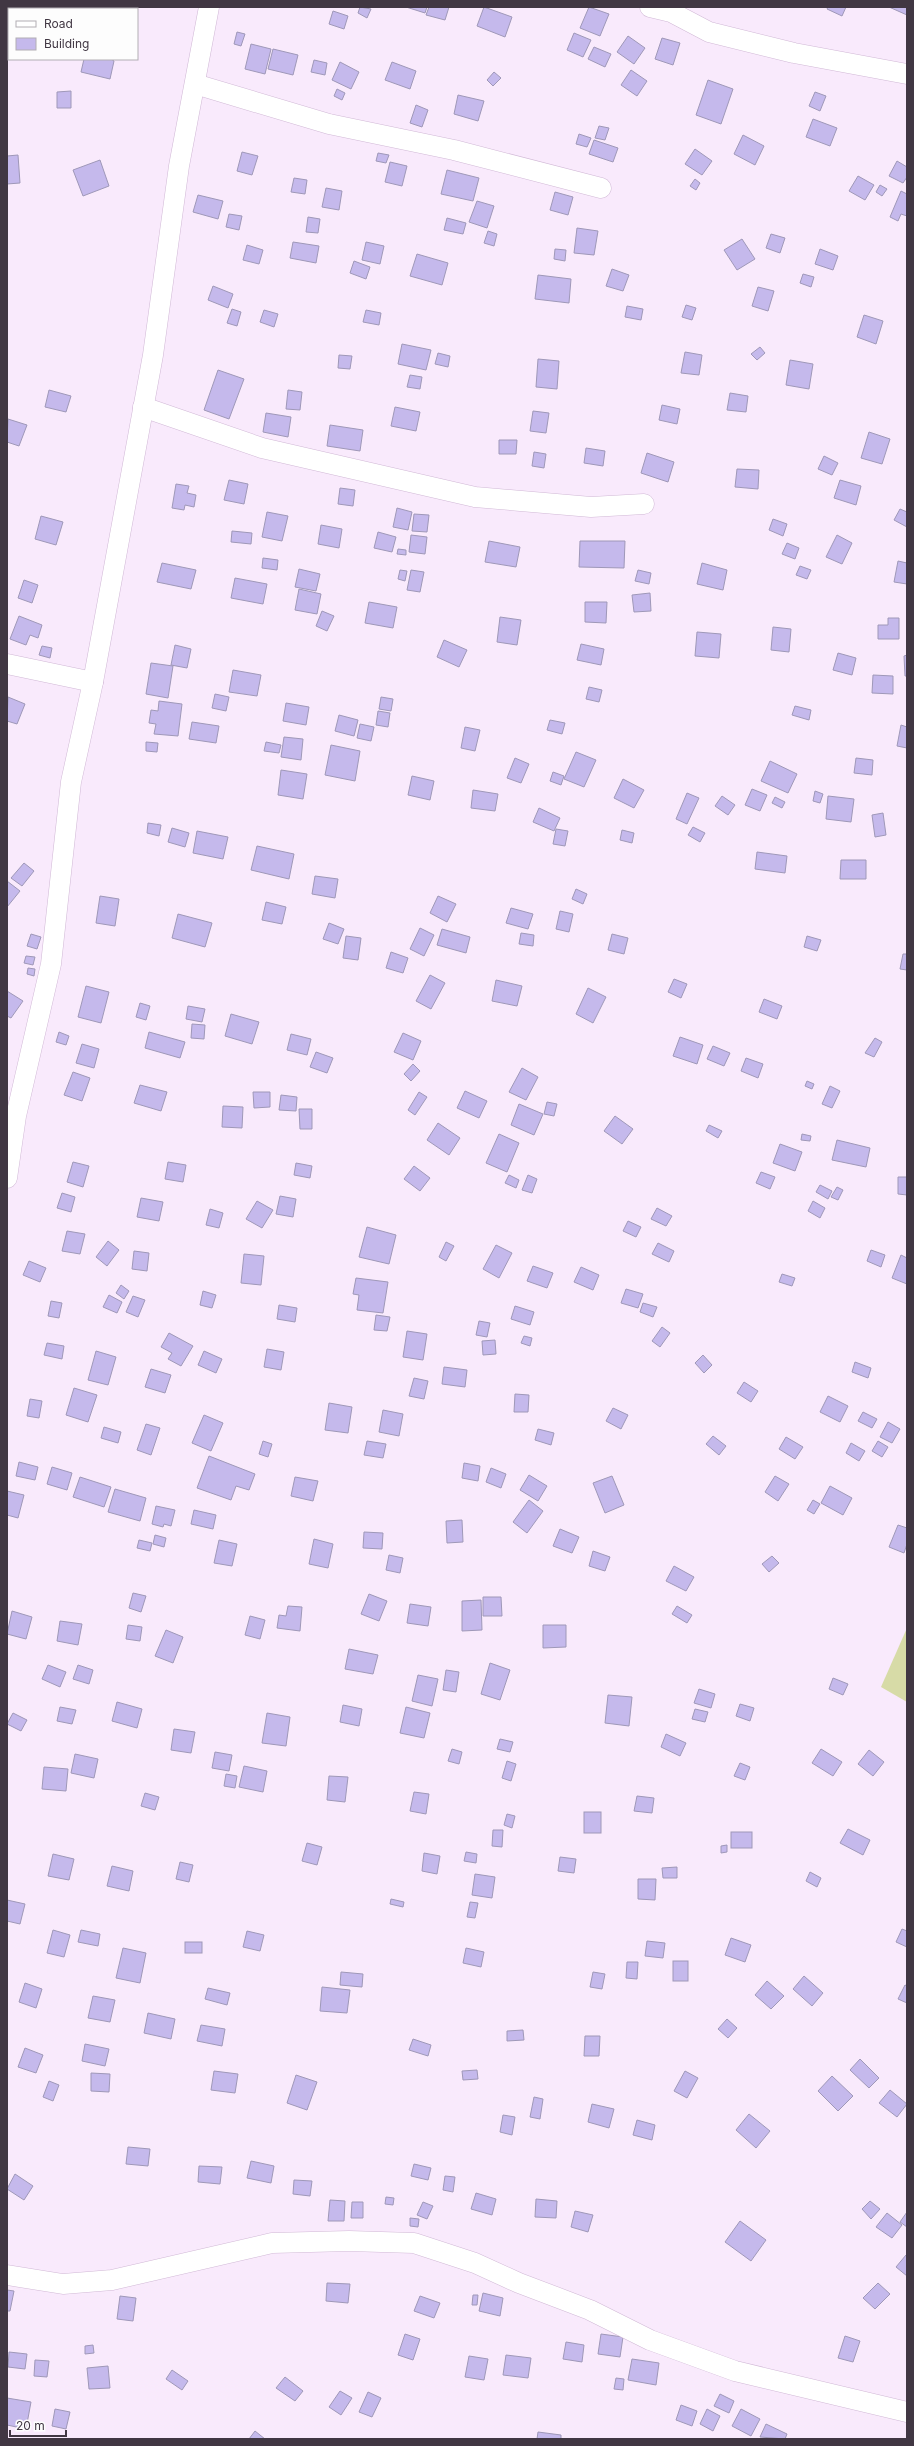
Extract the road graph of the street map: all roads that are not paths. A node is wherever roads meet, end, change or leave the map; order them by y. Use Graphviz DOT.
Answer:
graph roads {
  1 [pos="209,7"];
  2 [pos="650,7"];
  3 [pos="907,74"];
  4 [pos="195,84"];
  5 [pos="601,188"];
  6 [pos="143,407"];
  7 [pos="644,504"];
  8 [pos="7,664"];
  9 [pos="93,682"];
  10 [pos="7,1178"];
  11 [pos="7,2275"];
  12 [pos="907,2412"];
  1 -- 4 [label="street"];
  2 -- 3 [label="street"];
  4 -- 5 [label="street"];
  4 -- 6 [label="street"];
  6 -- 7 [label="street"];
  6 -- 9 [label="street"];
  8 -- 9 [label="street"];
  9 -- 10 [label="street"];
  11 -- 12 [label="street"];
}
